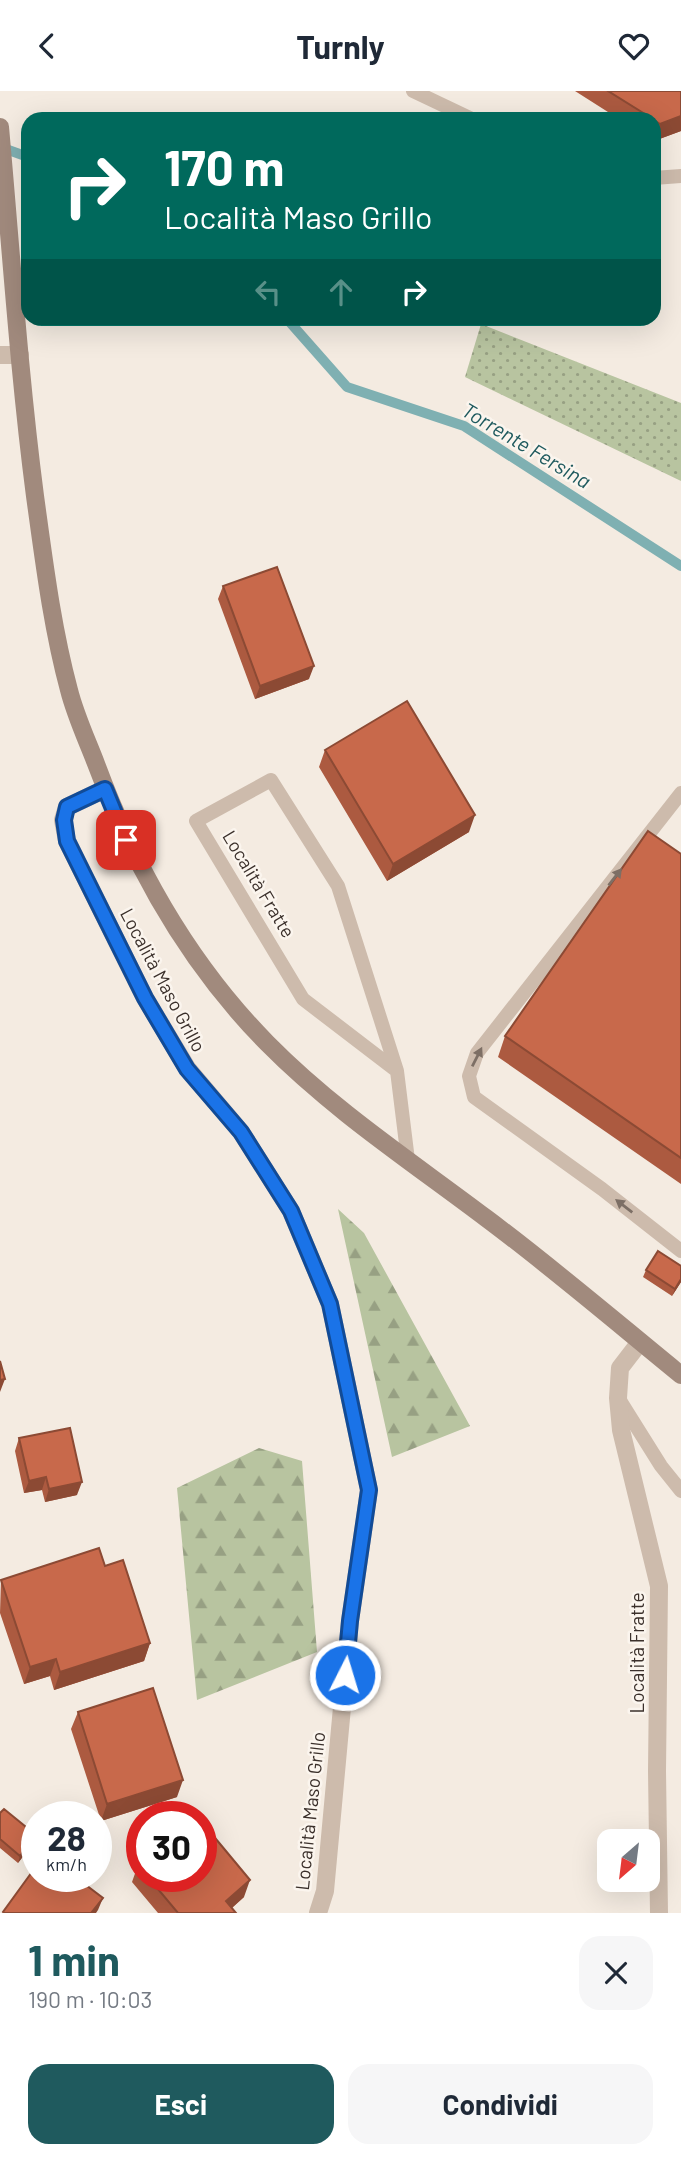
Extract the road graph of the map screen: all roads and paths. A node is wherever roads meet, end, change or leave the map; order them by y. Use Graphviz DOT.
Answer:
graph roads {
  1 [pos="413,91"];
  2 [pos="457,112"];
  3 [pos="0,127"];
  4 [pos="681,176"];
  5 [pos="661,177"];
  6 [pos="0,355"];
  7 [pos="20,355"];
  8 [pos="105,789"];
  9 [pos="681,793"];
  10 [pos="397,1071"];
  11 [pos="408,1160"];
  12 [pos="680,1247"];
  13 [pos="640,1342"];
  14 [pos="681,1375"];
  15 [pos="618,1398"];
  16 [pos="681,1490"];
  17 [pos="318,1913"];
  18 [pos="659,1913"];
  1 -- 2 [label="lane"];
  3 -- 7 [label="main road"];
  4 -- 5 [label="lane"];
  6 -- 7 [label="street"];
  7 -- 8 [label="main road"];
  8 -- 11 [label="main road"];
  8 -- 17 [label="street, Località Maso Grillo"];
  12 -- 9 [label="lane, one-way"];
  10 -- 10 [label="lane, Località Fratte"];
  10 -- 11 [label="lane, Località Fratte"];
  11 -- 13 [label="main road"];
  13 -- 14 [label="main road"];
  13 -- 15 [label="street, Località Fratte"];
  15 -- 16 [label="lane"];
  15 -- 18 [label="street, Località Fratte"];
}
